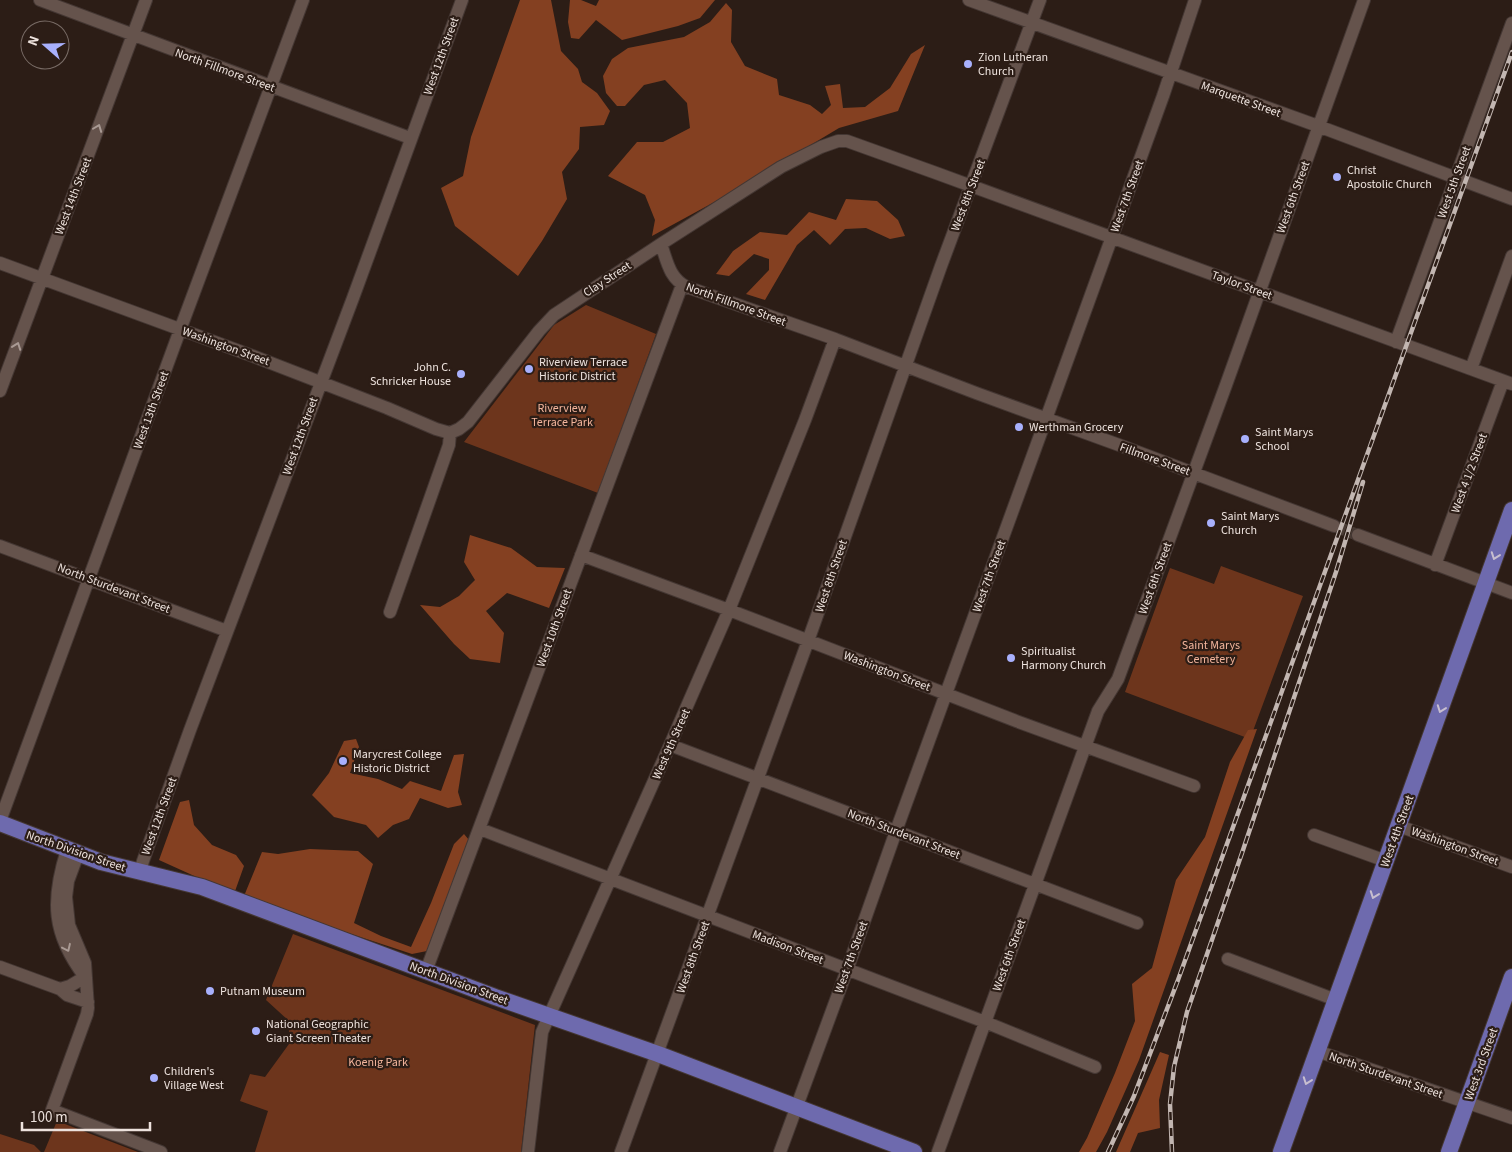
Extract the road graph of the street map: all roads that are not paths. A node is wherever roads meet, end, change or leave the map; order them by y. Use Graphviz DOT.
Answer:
graph roads {
  1 [pos="40,0"];
  2 [pos="146,0"];
  3 [pos="303,0"];
  4 [pos="462,0"];
  5 [pos="969,0"];
  6 [pos="1040,0"];
  7 [pos="1196,0"];
  8 [pos="1364,0"];
  9 [pos="1032,23"];
  10 [pos="1512,23"];
  11 [pos="133,35"];
  12 [pos="1170,73"];
  13 [pos="270,86"];
  14 [pos="1318,126"];
  15 [pos="410,138"];
  16 [pos="1456,178"];
  17 [pos="972,186"];
  18 [pos="1512,200"];
  19 [pos="1112,237"];
  20 [pos="661,244"];
  21 [pos="1512,256"];
  22 [pos="0,263"];
  23 [pos="42,279"];
  24 [pos="682,285"];
  25 [pos="1259,291"];
  26 [pos="180,330"];
  27 [pos="835,339"];
  28 [pos="1396,342"];
  29 [pos="906,366"];
  30 [pos="1471,369"];
  31 [pos="320,382"];
  32 [pos="1507,382"];
  33 [pos="0,392"];
  34 [pos="1046,420"];
  35 [pos="450,433"];
  36 [pos="1194,473"];
  37 [pos="1512,510"];
  38 [pos="1334,526"];
  39 [pos="1358,535"];
  40 [pos="0,546"];
  41 [pos="581,556"];
  42 [pos="1435,565"];
  43 [pos="88,579"];
  44 [pos="1486,583"];
  45 [pos="1512,593"];
  46 [pos="729,610"];
  47 [pos="390,612"];
  48 [pos="227,631"];
  49 [pos="808,641"];
  50 [pos="946,694"];
  51 [pos="670,745"];
  52 [pos="1085,746"];
  53 [pos="758,778"];
  54 [pos="1194,786"];
  55 [pos="0,822"];
  56 [pos="1399,826"];
  57 [pos="480,829"];
  58 [pos="896,831"];
  59 [pos="1314,834"];
  60 [pos="72,852"];
  61 [pos="1386,861"];
  62 [pos="1512,867"];
  63 [pos="140,872"];
  64 [pos="610,879"];
  65 [pos="1035,884"];
  66 [pos="708,916"];
  67 [pos="1138,923"];
  68 [pos="1228,959"];
  69 [pos="0,967"];
  70 [pos="847,970"];
  71 [pos="426,971"];
  72 [pos="85,977"];
  73 [pos="1512,977"];
  74 [pos="60,990"];
  75 [pos="1336,1000"];
  76 [pos="88,1002"];
  77 [pos="548,1016"];
  78 [pos="985,1022"];
  79 [pos="1317,1051"];
  80 [pos="658,1054"];
  81 [pos="1095,1067"];
  82 [pos="1467,1103"];
  83 [pos="796,1107"];
  84 [pos="1512,1118"];
  85 [pos="161,1152"];
  86 [pos="528,1152"];
  87 [pos="621,1152"];
  88 [pos="780,1152"];
  89 [pos="914,1152"];
  90 [pos="938,1152"];
  91 [pos="1282,1152"];
  92 [pos="1449,1152"];
  1 -- 11 [label="street, North Fillmore Street"];
  2 -- 11 [label="street, West 14th Street"];
  3 -- 13 [label="street, West 13th Street"];
  4 -- 15 [label="street, West 12th Street"];
  5 -- 9 [label="street, Marquette Street"];
  6 -- 9 [label="street, West 8th Street"];
  7 -- 12 [label="street, West 7th Street"];
  8 -- 14 [label="street, West 6th Street"];
  9 -- 12 [label="street, Marquette Street"];
  9 -- 17 [label="street, West 8th Street"];
  10 -- 16 [label="street, West 5th Street"];
  11 -- 13 [label="street, North Fillmore Street"];
  23 -- 11 [label="street, West 14th Street, one-way"];
  12 -- 14 [label="street, Marquette Street"];
  12 -- 19 [label="street, West 7th Street"];
  13 -- 15 [label="street, North Fillmore Street"];
  13 -- 26 [label="street, West 13th Street"];
  14 -- 16 [label="street, Marquette Street"];
  14 -- 25 [label="street, West 6th Street"];
  15 -- 31 [label="street, West 12th Street"];
  16 -- 18 [label="street, Marquette Street"];
  16 -- 28 [label="street, West 5th Street"];
  17 -- 19 [label="street, Taylor Street"];
  17 -- 20 [label="street, Clay Street"];
  17 -- 29 [label="street, West 8th Street"];
  19 -- 25 [label="street, Taylor Street"];
  19 -- 34 [label="street, West 7th Street"];
  20 -- 24 [label="street, North Fillmore Street"];
  20 -- 35 [label="street, Clay Street"];
  21 -- 30 [label="street"];
  22 -- 23 [label="street, Washington Street"];
  23 -- 26 [label="street, Washington Street"];
  33 -- 23 [label="street, West 14th Street, one-way"];
  24 -- 27 [label="street, North Fillmore Street"];
  24 -- 41 [label="street, West 10th Street"];
  25 -- 28 [label="street, Taylor Street"];
  25 -- 36 [label="street, West 6th Street"];
  26 -- 31 [label="street, Washington Street"];
  26 -- 43 [label="street, West 13th Street"];
  27 -- 29 [label="street, Fillmore Street"];
  27 -- 46 [label="street, West 9th Street"];
  28 -- 30 [label="street, Taylor Street"];
  29 -- 34 [label="street, Fillmore Street"];
  29 -- 49 [label="street, West 8th Street"];
  30 -- 32 [label="street, Taylor Street"];
  31 -- 35 [label="street, Washington Street"];
  31 -- 48 [label="street, West 12th Street"];
  32 -- 42 [label="street, West 4 1/2 Street"];
  34 -- 36 [label="street, Fillmore Street"];
  34 -- 50 [label="street, West 7th Street"];
  35 -- 47 [label="street"];
  36 -- 38 [label="street, Fillmore Street"];
  36 -- 52 [label="street, West 6th Street"];
  37 -- 44 [label="main road, West 4th Street, one-way"];
  39 -- 42 [label="street"];
  40 -- 43 [label="street, North Sturdevant Street"];
  41 -- 46 [label="street, Washington Street"];
  41 -- 57 [label="street, West 10th Street"];
  42 -- 44 [label="street"];
  43 -- 48 [label="street, North Sturdevant Street"];
  43 -- 55 [label="street, West 13th Street"];
  44 -- 45 [label="street"];
  44 -- 56 [label="main road, West 4th Street, one-way"];
  46 -- 49 [label="street, Washington Street"];
  46 -- 51 [label="street, West 9th Street"];
  48 -- 63 [label="street, West 12th Street"];
  49 -- 50 [label="street, Washington Street"];
  49 -- 53 [label="street, West 8th Street"];
  50 -- 52 [label="street, Washington Street"];
  50 -- 58 [label="street, West 7th Street"];
  51 -- 53 [label="street, North Sturdevant Street"];
  51 -- 64 [label="street, West 9th Street"];
  52 -- 54 [label="street, Washington Street"];
  52 -- 65 [label="street, West 6th Street"];
  53 -- 58 [label="street, North Sturdevant Street"];
  53 -- 66 [label="street, West 8th Street"];
  55 -- 60 [label="main road, North Division Street"];
  56 -- 61 [label="main road, West 4th Street"];
  56 -- 62 [label="street, Washington Street"];
  57 -- 64 [label="street, Madison Street"];
  57 -- 71 [label="street, West 10th Street"];
  58 -- 65 [label="street, North Sturdevant Street"];
  58 -- 70 [label="street, West 7th Street"];
  59 -- 61 [label="street"];
  60 -- 63 [label="main road, North Division Street"];
  60 -- 72 [label="street"];
  61 -- 75 [label="main road, West 4th Street, one-way"];
  63 -- 71 [label="main road, North Division Street"];
  64 -- 66 [label="street, Madison Street"];
  64 -- 77 [label="street, West 9th Street"];
  65 -- 67 [label="street, North Sturdevant Street"];
  65 -- 78 [label="street, West 6th Street"];
  66 -- 70 [label="street, Madison Street"];
  66 -- 80 [label="street, West 8th Street"];
  68 -- 75 [label="street"];
  69 -- 74 [label="street"];
  70 -- 78 [label="street, Madison Street"];
  70 -- 83 [label="street, West 7th Street"];
  71 -- 77 [label="main road, North Division Street"];
  72 -- 74 [label="street"];
  72 -- 76 [label="street"];
  73 -- 82 [label="main road, West 3rd Street"];
  74 -- 76 [label="street"];
  75 -- 79 [label="main road, West 4th Street"];
  76 -- 85 [label="street"];
  77 -- 80 [label="main road, North Division Street"];
  77 -- 86 [label="street, West 9th Street"];
  78 -- 81 [label="street, Madison Street"];
  78 -- 90 [label="street, West 6th Street"];
  79 -- 82 [label="street, North Sturdevant Street"];
  79 -- 91 [label="main road, West 4th Street, one-way"];
  80 -- 83 [label="main road, North Division Street"];
  80 -- 87 [label="street, West 8th Street"];
  82 -- 84 [label="street, North Sturdevant Street"];
  82 -- 92 [label="main road, West 3rd Street"];
  83 -- 88 [label="street, West 7th Street"];
  83 -- 89 [label="main road, North Division Street"];
}
